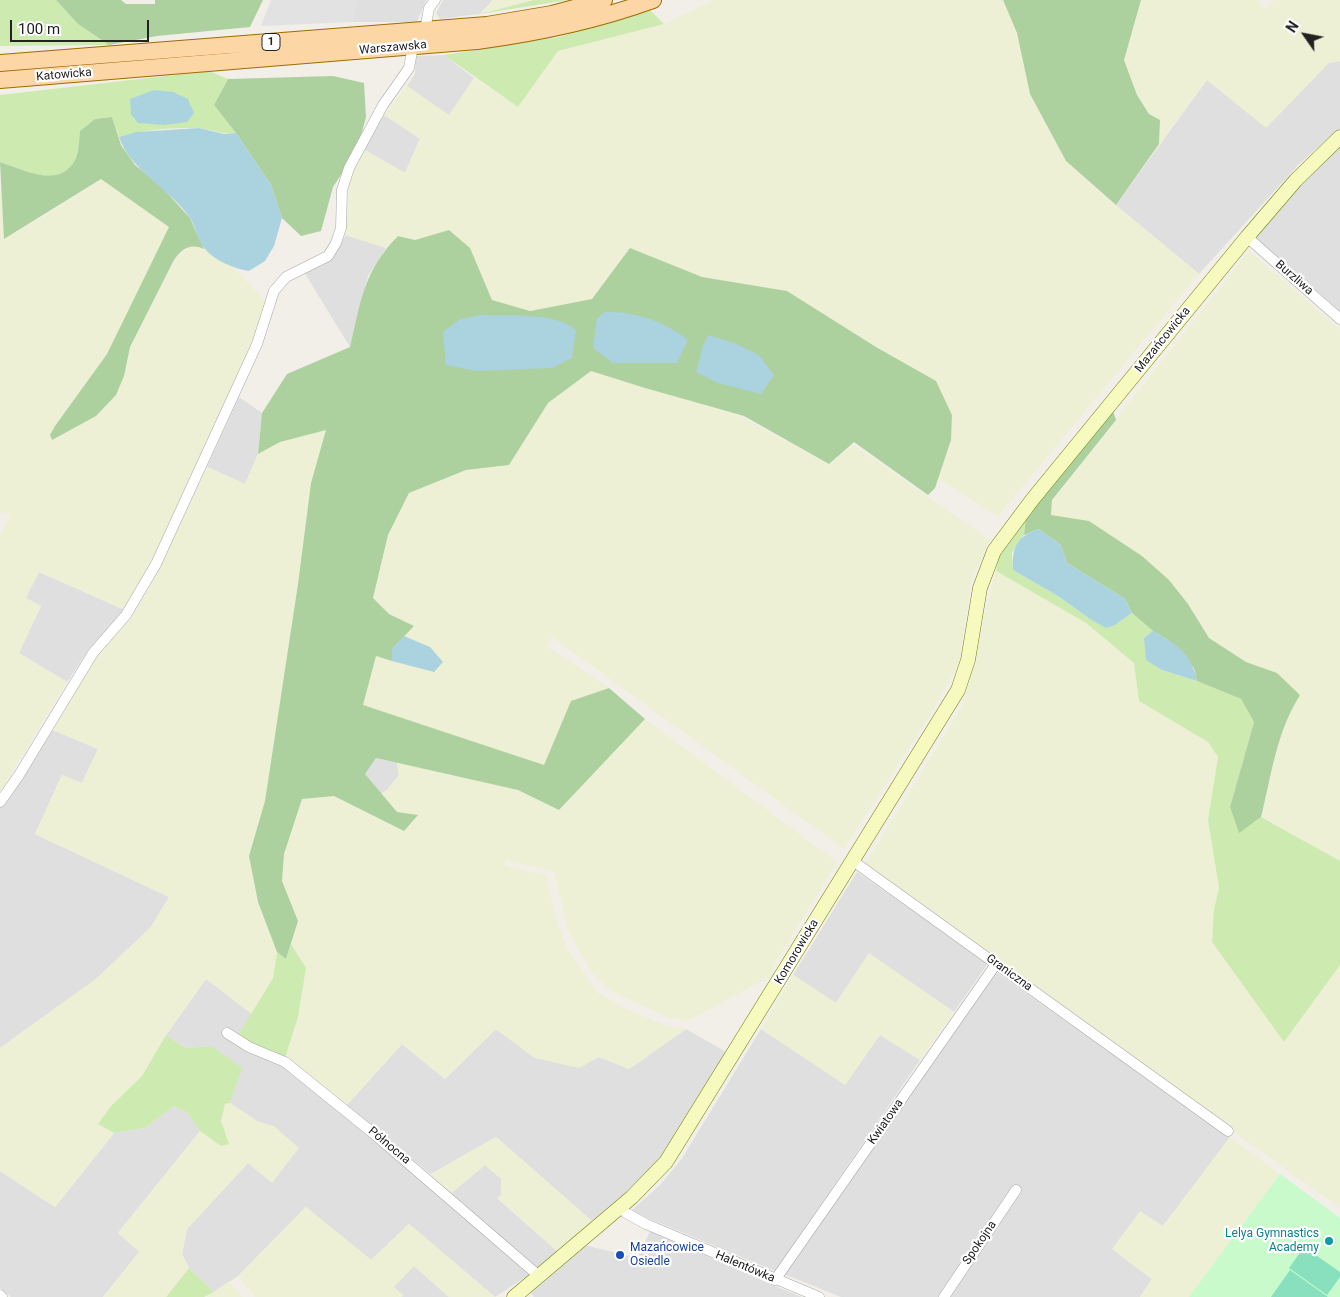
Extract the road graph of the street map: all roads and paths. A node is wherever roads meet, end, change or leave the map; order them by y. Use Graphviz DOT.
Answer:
graph roads {
  1 [pos="435,0"];
  2 [pos="604,0"];
  3 [pos="653,0"];
  4 [pos="425,30"];
  5 [pos="413,46"];
  6 [pos="116,54"];
  7 [pos="0,63"];
  8 [pos="129,70"];
  9 [pos="0,80"];
  10 [pos="1340,137"];
  11 [pos="1247,237"];
  12 [pos="1340,319"];
  13 [pos="994,551"];
  14 [pos="0,802"];
  15 [pos="853,861"];
  16 [pos="996,964"];
  17 [pos="227,1033"];
  18 [pos="1228,1131"];
  19 [pos="1016,1190"];
  20 [pos="620,1207"];
  21 [pos="540,1276"];
  22 [pos="775,1280"];
  23 [pos="521,1295"];
  24 [pos="805,1295"];
  25 [pos="819,1297"];
  26 [pos="944,1297"];
  1 -- 4 [label="street"];
  2 -- 4 [label="main road, Warszawska / 1"];
  3 -- 5 [label="main road, Warszawska / 1"];
  4 -- 6 [label="main road, Warszawska / 1"];
  5 -- 8 [label="main road, Warszawska / 1"];
  5 -- 14 [label="street"];
  6 -- 7 [label="main road, Katowicka / 1"];
  8 -- 9 [label="main road, Katowicka / 1"];
  10 -- 11 [label="street, Mazańcowicka"];
  11 -- 12 [label="street, Burzliwa"];
  11 -- 13 [label="street, Mazańcowicka"];
  13 -- 15 [label="street, Komorowicka"];
  15 -- 16 [label="street, Graniczna"];
  15 -- 20 [label="street, Komorowicka"];
  16 -- 18 [label="street, Graniczna"];
  16 -- 22 [label="street, Kwiatowa"];
  17 -- 21 [label="street, Północna"];
  19 -- 26 [label="street, Spokojna"];
  20 -- 21 [label="street, Komorowicka"];
  20 -- 22 [label="street, Halentówka"];
  21 -- 23 [label="street, Komorowicka"];
  22 -- 24 [label="street, Halentówka"];
  24 -- 25 [label="street, Halentówka"];
}
